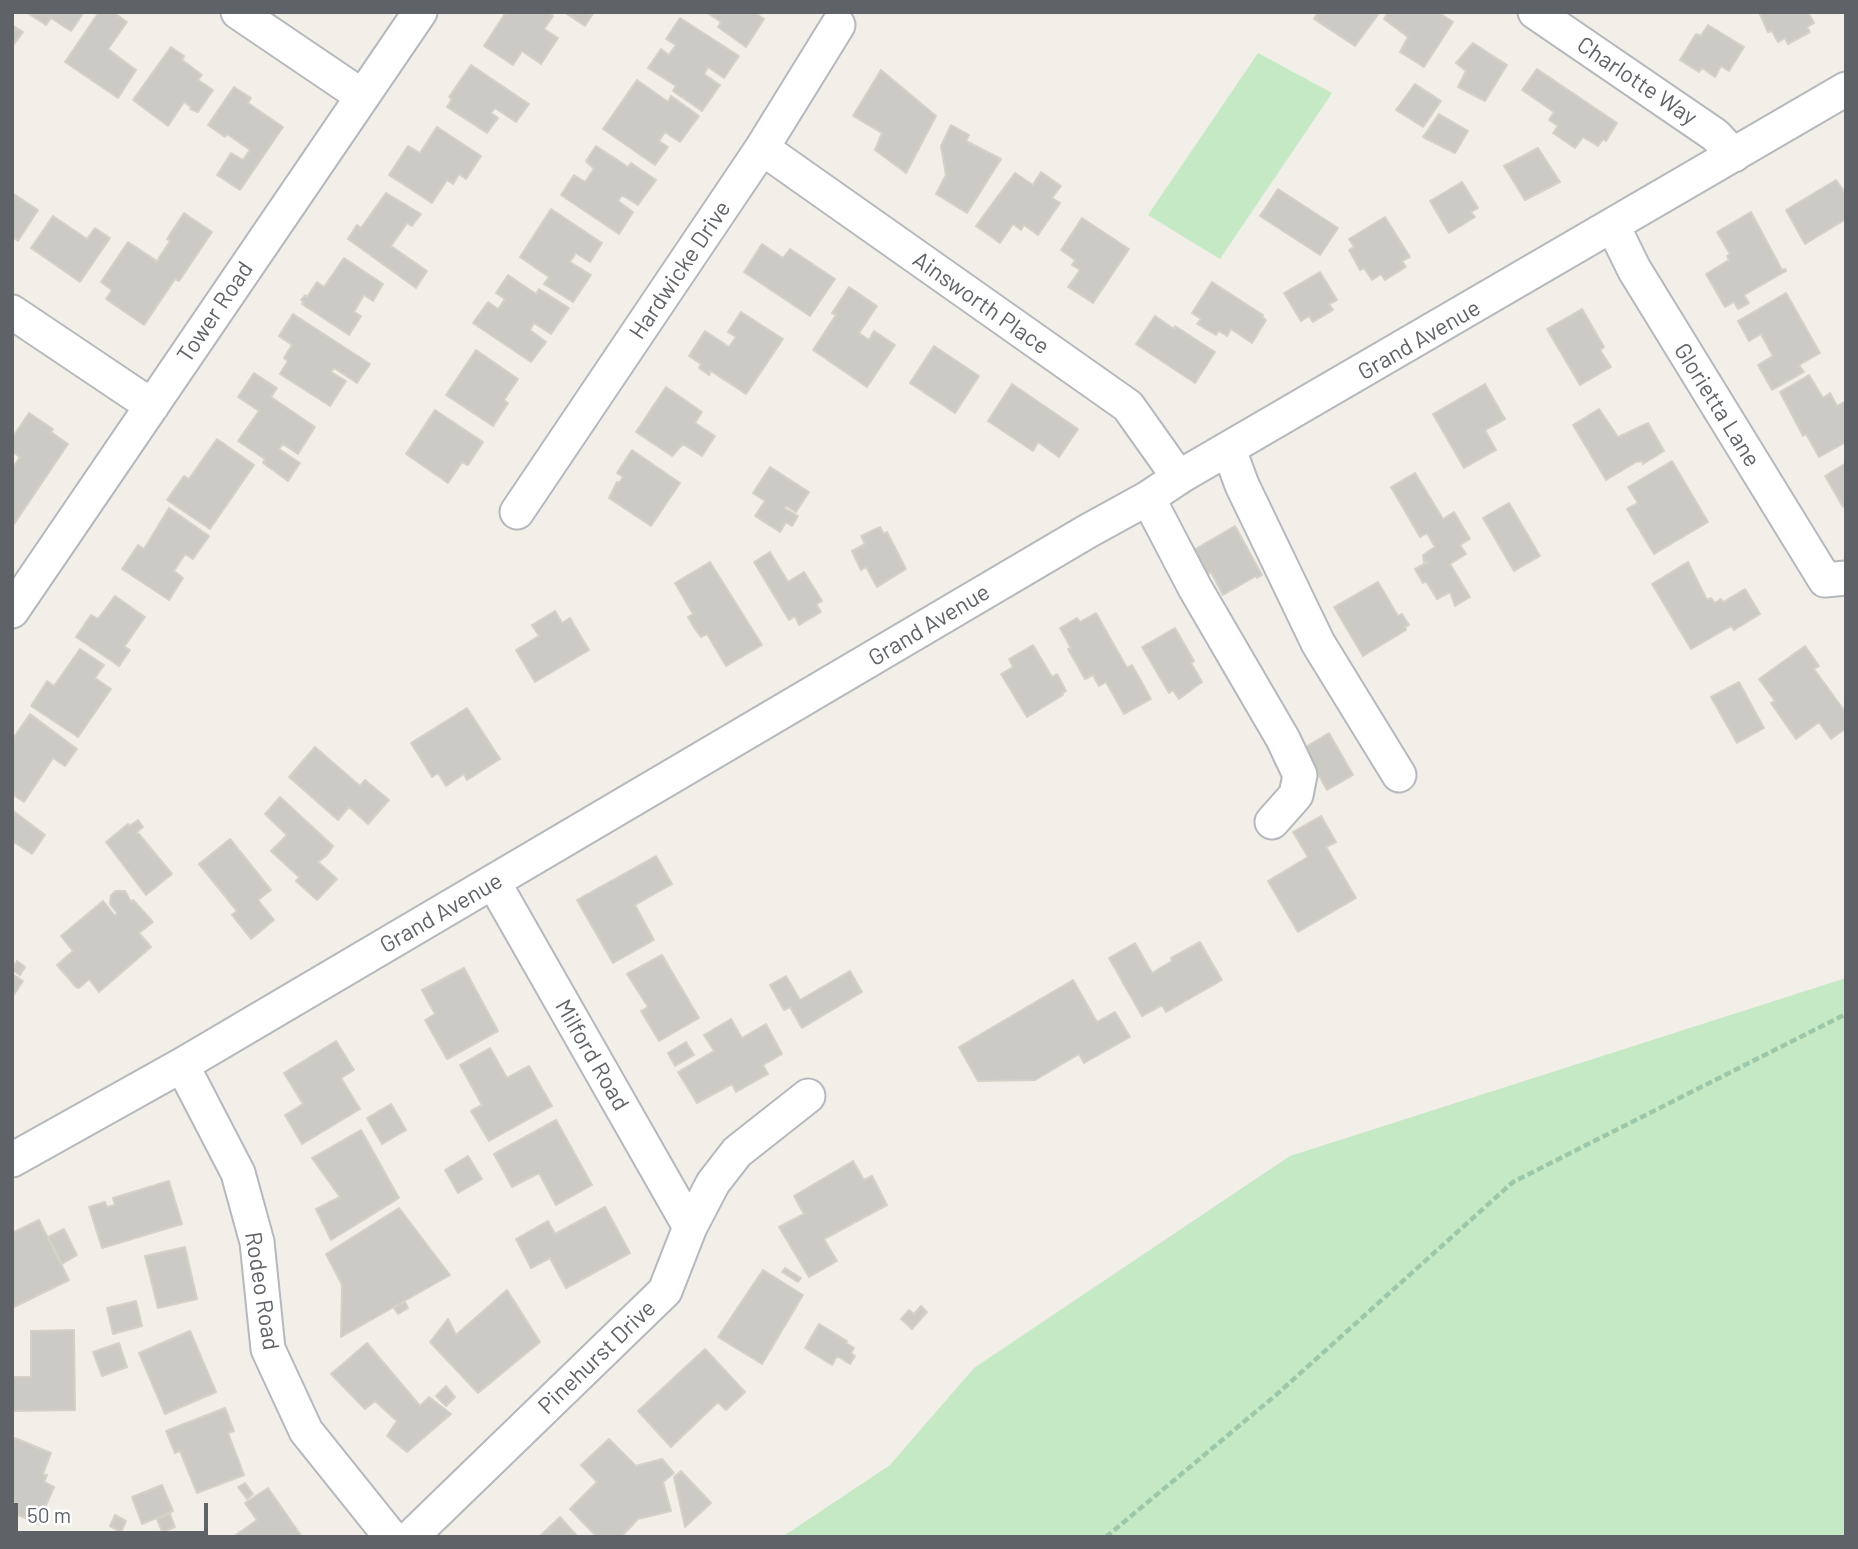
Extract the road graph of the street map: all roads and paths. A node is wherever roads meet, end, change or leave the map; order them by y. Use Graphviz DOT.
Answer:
graph roads {
  1 [pos="238,12"];
  2 [pos="420,12"];
  3 [pos="1535,12"];
  4 [pos="838,25"];
  5 [pos="1846,89"];
  6 [pos="362,96"];
  7 [pos="762,148"];
  8 [pos="1734,155"];
  9 [pos="1613,226"];
  10 [pos="12,312"];
  11 [pos="152,406"];
  12 [pos="1229,450"];
  13 [pos="1181,476"];
  14 [pos="1148,498"];
  15 [pos="517,512"];
  16 [pos="1835,579"];
  17 [pos="12,611"];
  18 [pos="1399,775"];
  19 [pos="1272,822"];
  20 [pos="494,883"];
  21 [pos="1846,1013"];
  22 [pos="182,1065"];
  23 [pos="808,1096"];
  24 [pos="12,1160"];
  25 [pos="690,1227"];
  26 [pos="391,1537"];
  27 [pos="411,1537"];
  28 [pos="1106,1537"];
  1 -- 6 [label="street"];
  2 -- 6 [label="street, Tower Road"];
  3 -- 8 [label="street, Charlotte Way"];
  4 -- 7 [label="street, Hardwicke Drive"];
  5 -- 8 [label="street, Grand Avenue"];
  6 -- 11 [label="street, Tower Road"];
  7 -- 13 [label="street, Ainsworth Place"];
  7 -- 15 [label="street, Hardwicke Drive"];
  8 -- 9 [label="street, Grand Avenue"];
  9 -- 12 [label="street, Grand Avenue"];
  9 -- 16 [label="street, Glorietta Lane"];
  10 -- 11 [label="street"];
  11 -- 17 [label="street, Tower Road"];
  12 -- 13 [label="street, Grand Avenue"];
  12 -- 18 [label="street"];
  13 -- 14 [label="street, Grand Avenue"];
  14 -- 19 [label="street"];
  14 -- 20 [label="street, Grand Avenue"];
  20 -- 22 [label="street, Grand Avenue"];
  20 -- 25 [label="street, Milford Road"];
  21 -- 28 [label="path"];
  22 -- 24 [label="street, Grand Avenue"];
  22 -- 26 [label="street, Rodeo Road"];
  23 -- 25 [label="street, Pinehurst Drive"];
  25 -- 27 [label="street, Pinehurst Drive"];
}
